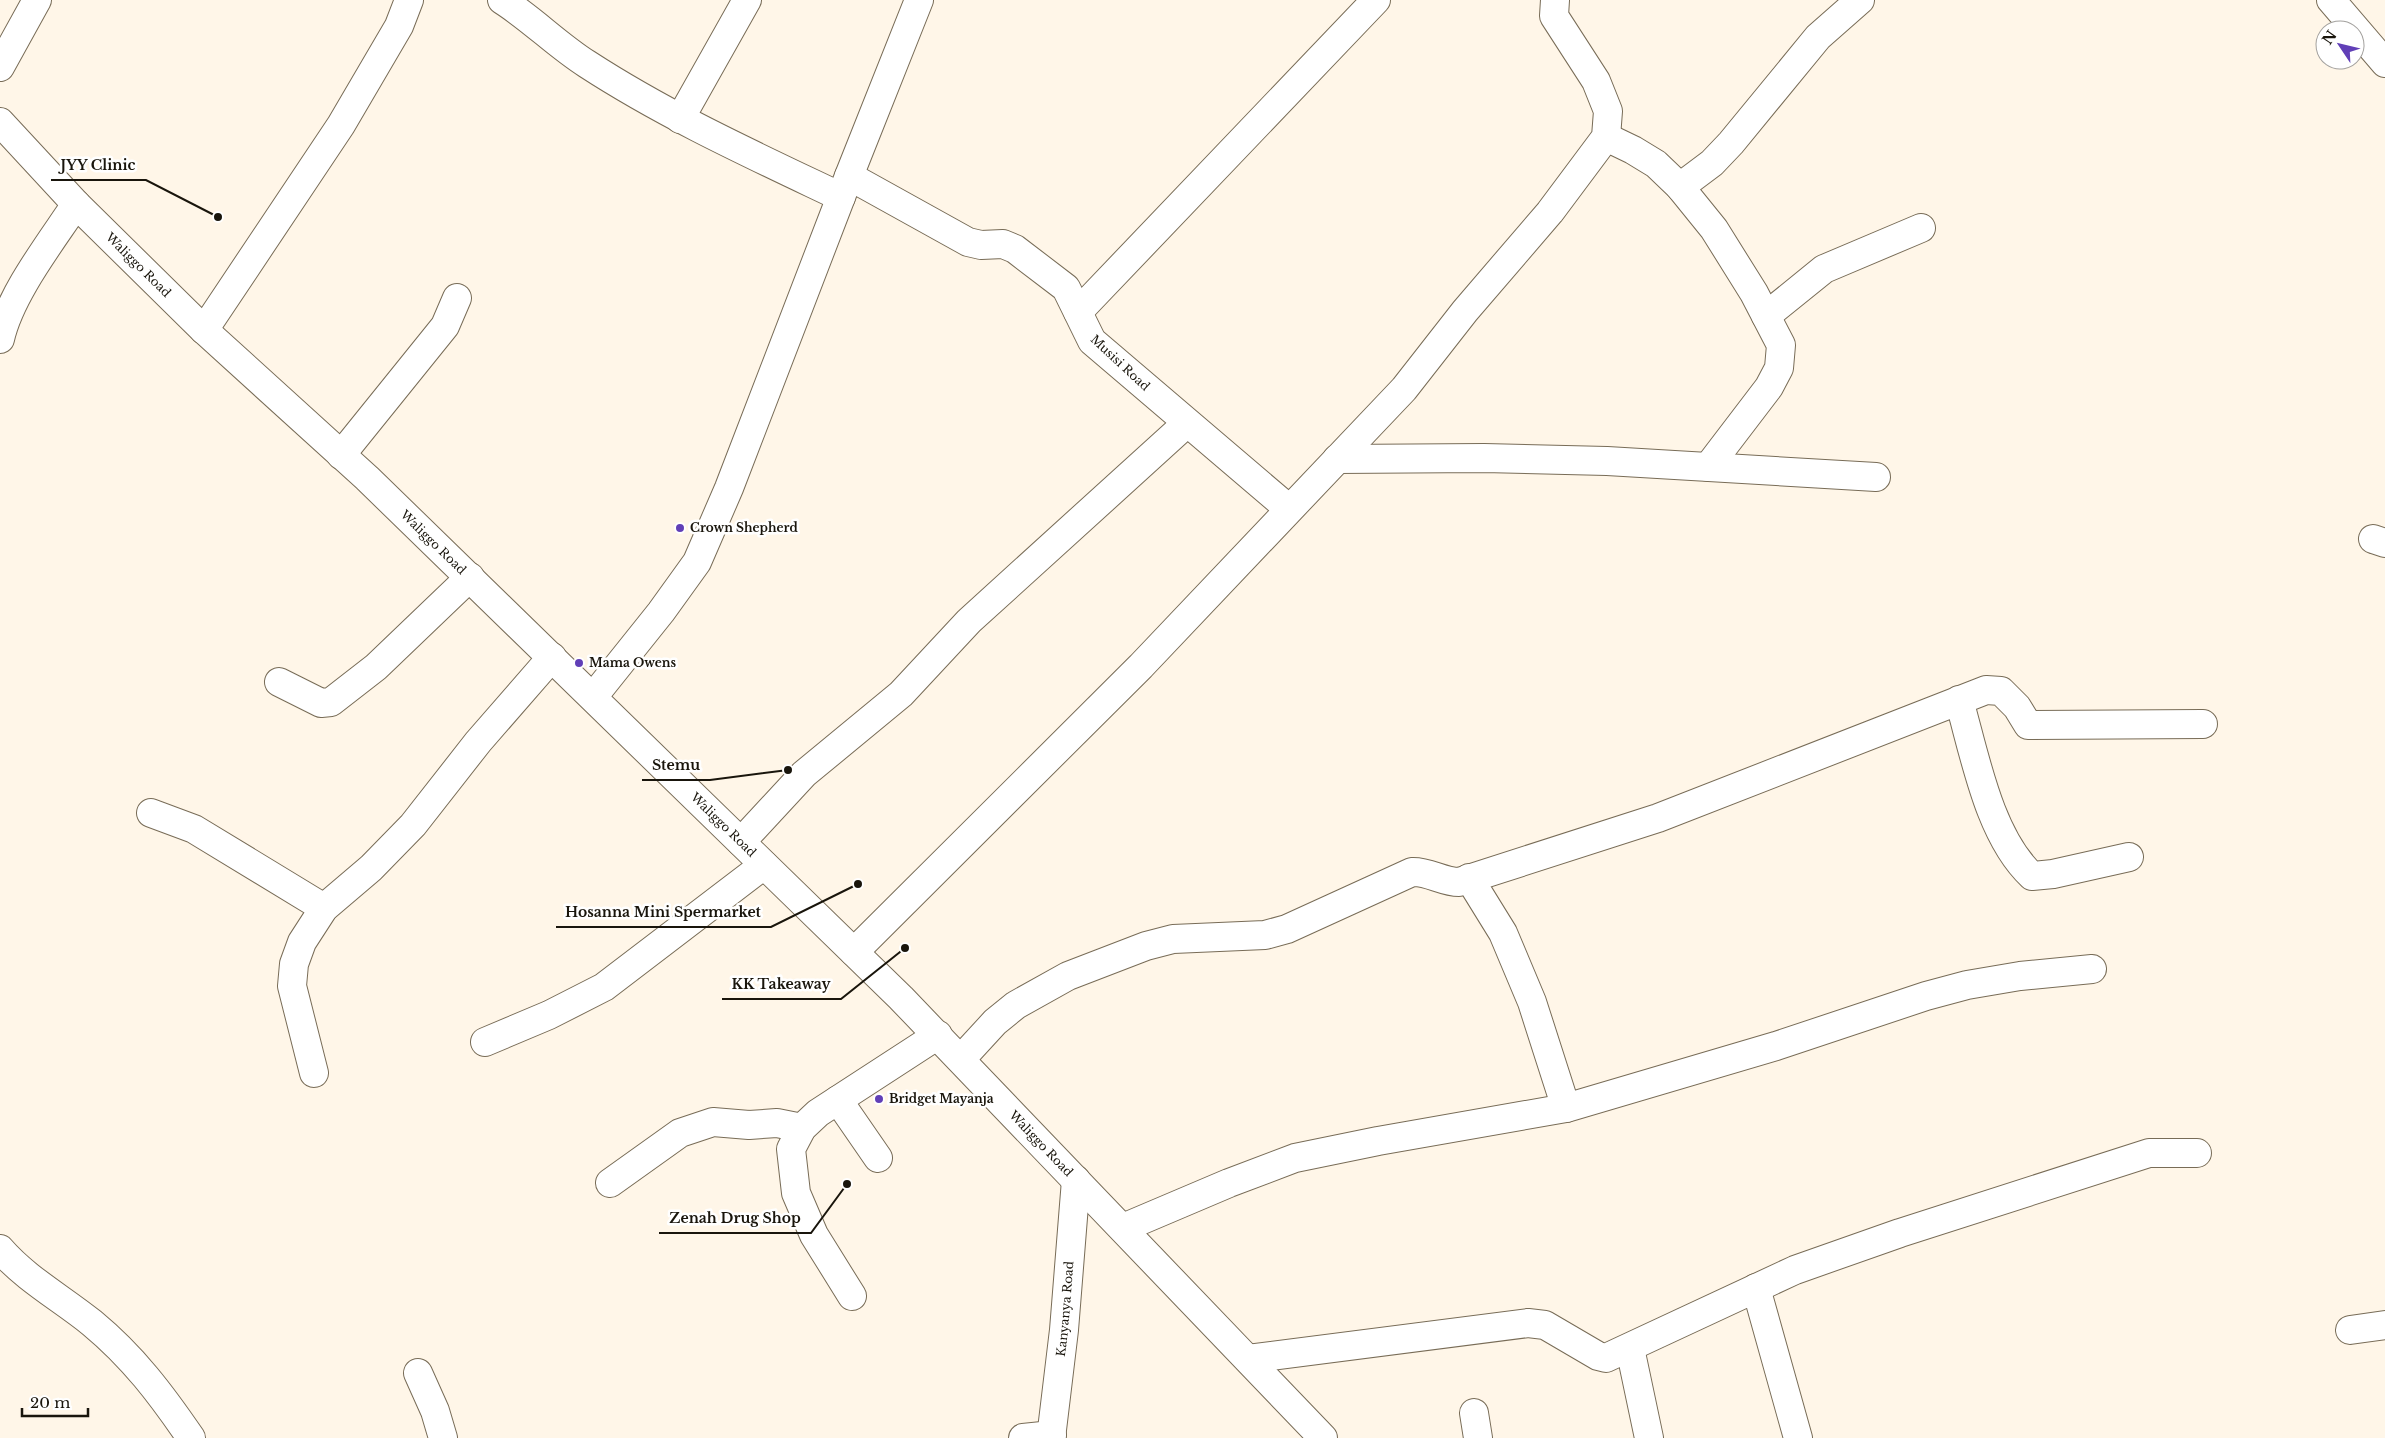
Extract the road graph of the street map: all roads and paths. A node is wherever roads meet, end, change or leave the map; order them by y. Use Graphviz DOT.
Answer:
graph roads {
  1 [pos="38,0"];
  2 [pos="408,0"];
  3 [pos="502,0"];
  4 [pos="747,0"];
  5 [pos="919,0"];
  6 [pos="1376,0"];
  7 [pos="1555,0"];
  8 [pos="1860,0"];
  9 [pos="2331,0"];
  10 [pos="2385,63"];
  11 [pos="0,67"];
  12 [pos="680,119"];
  13 [pos="0,122"];
  14 [pos="1606,138"];
  15 [pos="845,187"];
  16 [pos="1680,187"];
  17 [pos="76,204"];
  18 [pos="1921,228"];
  19 [pos="457,298"];
  20 [pos="1078,312"];
  21 [pos="1766,316"];
  22 [pos="204,330"];
  23 [pos="0,339"];
  24 [pos="1187,423"];
  25 [pos="341,454"];
  26 [pos="1337,459"];
  27 [pos="1708,467"];
  28 [pos="1876,477"];
  29 [pos="1289,509"];
  30 [pos="470,577"];
  31 [pos="552,657"];
  32 [pos="279,682"];
  33 [pos="593,697"];
  34 [pos="1959,700"];
  35 [pos="2203,724"];
  36 [pos="151,813"];
  37 [pos="741,842"];
  38 [pos="2129,857"];
  39 [pos="764,865"];
  40 [pos="1469,878"];
  41 [pos="324,908"];
  42 [pos="854,952"];
  43 [pos="2092,969"];
  44 [pos="938,1035"];
  45 [pos="485,1042"];
  46 [pos="961,1058"];
  47 [pos="314,1073"];
  48 [pos="838,1100"];
  49 [pos="1566,1108"];
  50 [pos="802,1128"];
  51 [pos="2196,1152"];
  52 [pos="878,1158"];
  53 [pos="1076,1180"];
  54 [pos="610,1182"];
  55 [pos="1124,1228"];
  56 [pos="0,1249"];
  57 [pos="1756,1288"];
  58 [pos="852,1296"];
  59 [pos="2385,1325"];
  60 [pos="2350,1330"];
  61 [pos="1630,1348"];
  62 [pos="1248,1359"];
  63 [pos="418,1373"];
  64 [pos="1052,1436"];
  65 [pos="190,1438"];
  66 [pos="443,1438"];
  67 [pos="1024,1438"];
  68 [pos="1322,1438"];
  69 [pos="1649,1438"];
  70 [pos="1798,1438"];
  1 -- 11 [label="street"];
  2 -- 22 [label="street"];
  3 -- 12 [label="street, Musisi Road"];
  4 -- 12 [label="street"];
  5 -- 15 [label="street"];
  6 -- 20 [label="street"];
  7 -- 14 [label="street"];
  8 -- 16 [label="street"];
  9 -- 10 [label="street"];
  12 -- 15 [label="street, Musisi Road"];
  13 -- 17 [label="street, Waliggo Road"];
  14 -- 16 [label="street"];
  14 -- 26 [label="street"];
  15 -- 20 [label="street, Musisi Road"];
  15 -- 33 [label="street"];
  16 -- 21 [label="street"];
  17 -- 22 [label="street, Waliggo Road"];
  17 -- 23 [label="street"];
  18 -- 21 [label="street"];
  19 -- 25 [label="street"];
  20 -- 24 [label="street, Musisi Road"];
  21 -- 27 [label="street"];
  22 -- 25 [label="street, Waliggo Road"];
  24 -- 29 [label="street, Musisi Road"];
  24 -- 37 [label="street"];
  25 -- 30 [label="street, Waliggo Road"];
  26 -- 27 [label="street"];
  26 -- 29 [label="street"];
  27 -- 28 [label="street"];
  29 -- 42 [label="street"];
  30 -- 31 [label="street, Waliggo Road"];
  30 -- 32 [label="street"];
  31 -- 33 [label="street, Waliggo Road"];
  31 -- 41 [label="street"];
  33 -- 37 [label="street, Waliggo Road"];
  34 -- 35 [label="street"];
  34 -- 38 [label="street"];
  34 -- 40 [label="street"];
  36 -- 41 [label="street"];
  37 -- 39 [label="street, Waliggo Road"];
  39 -- 42 [label="street, Waliggo Road"];
  39 -- 45 [label="street"];
  40 -- 46 [label="street"];
  40 -- 49 [label="street"];
  41 -- 47 [label="street"];
  42 -- 44 [label="street, Waliggo Road"];
  43 -- 49 [label="street"];
  44 -- 46 [label="street, Waliggo Road"];
  44 -- 48 [label="street"];
  46 -- 53 [label="street, Waliggo Road"];
  48 -- 50 [label="street"];
  48 -- 52 [label="street"];
  49 -- 55 [label="street"];
  50 -- 54 [label="street"];
  50 -- 58 [label="street"];
  51 -- 57 [label="street"];
  53 -- 55 [label="street, Waliggo Road"];
  53 -- 64 [label="street, Kanyanya Road"];
  55 -- 62 [label="street, Waliggo Road"];
  56 -- 65 [label="street"];
  57 -- 61 [label="street"];
  57 -- 70 [label="street"];
  59 -- 60 [label="street"];
  61 -- 62 [label="street"];
  61 -- 69 [label="street"];
  62 -- 68 [label="street, Waliggo Road"];
  63 -- 66 [label="street"];
  64 -- 67 [label="street"];
}
